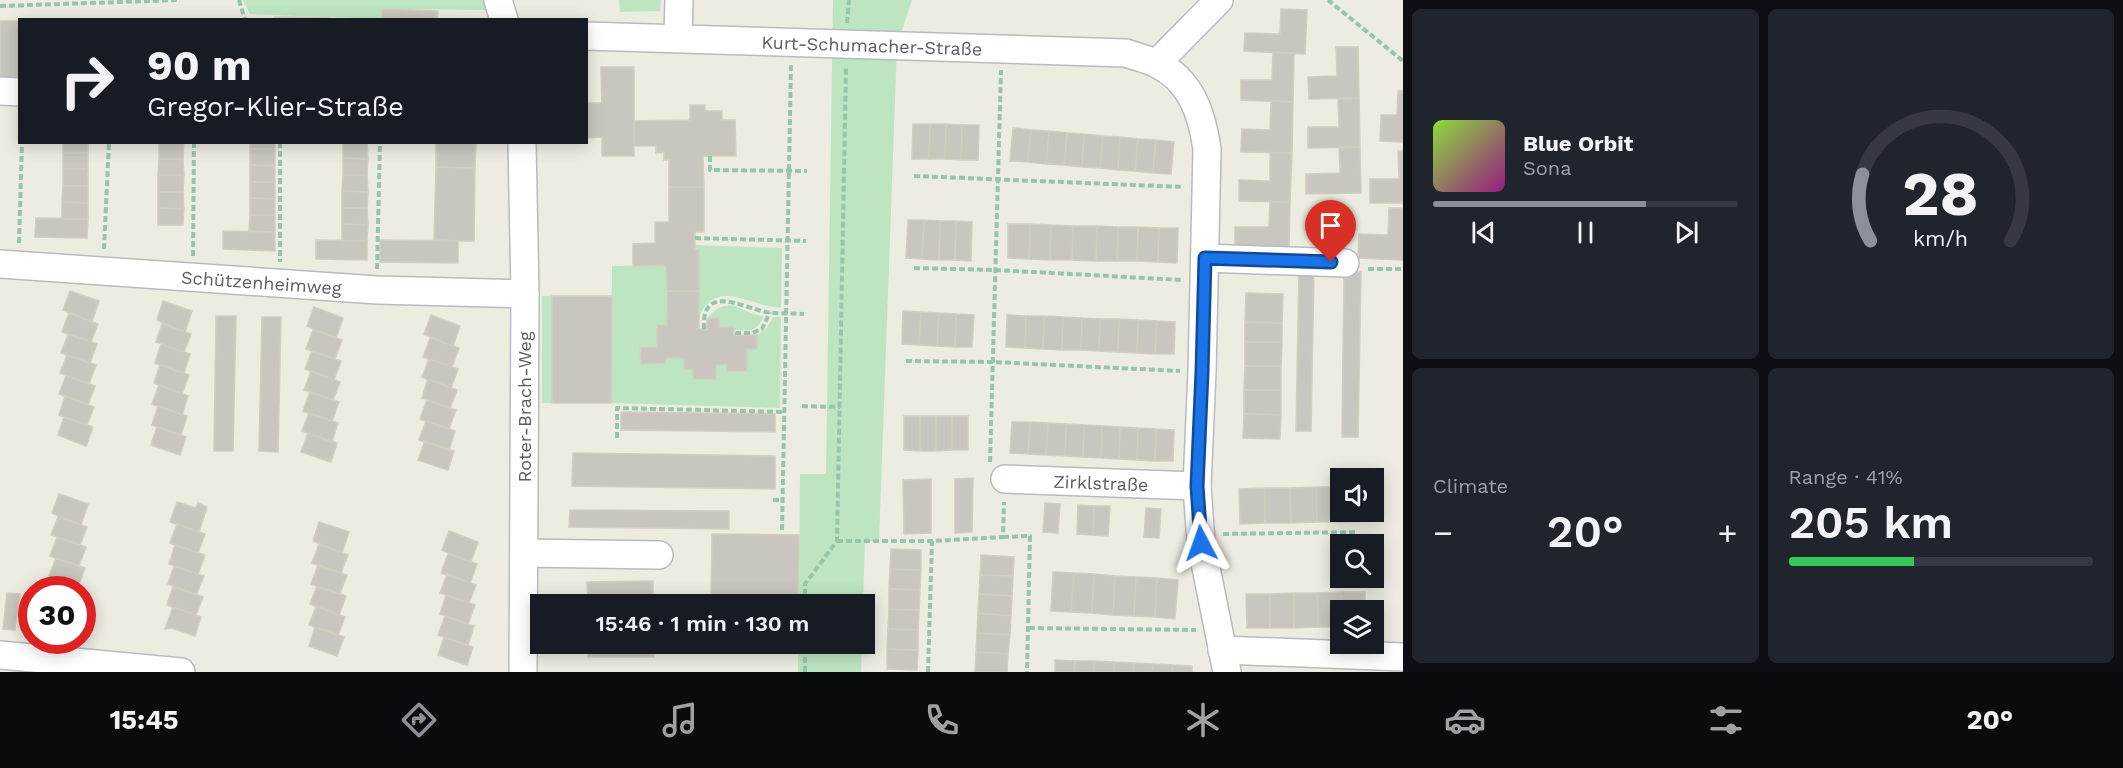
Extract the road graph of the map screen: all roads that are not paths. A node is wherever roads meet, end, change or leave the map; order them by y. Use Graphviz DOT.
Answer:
graph roads {
  1 [pos="498,0"];
  2 [pos="679,0"];
  3 [pos="1219,0"];
  4 [pos="503,18"];
  5 [pos="588,36"];
  6 [pos="678,38"];
  7 [pos="1157,63"];
  8 [pos="0,91"];
  9 [pos="18,92"];
  10 [pos="522,144"];
  11 [pos="1345,263"];
  12 [pos="9,265"];
  13 [pos="1204,269"];
  14 [pos="525,294"];
  15 [pos="1005,479"];
  16 [pos="1197,486"];
  17 [pos="524,553"];
  18 [pos="659,555"];
  19 [pos="1223,651"];
  20 [pos="0,655"];
  21 [pos="1403,657"];
  22 [pos="181,672"];
  23 [pos="523,672"];
  1 -- 4 [label="street"];
  2 -- 6 [label="street"];
  3 -- 7 [label="street"];
  5 -- 6 [label="street, Kurt-Schumacher-Straße"];
  6 -- 7 [label="street, Kurt-Schumacher-Straße"];
  7 -- 13 [label="street, Kurt-Schumacher-Straße"];
  8 -- 9 [label="street"];
  10 -- 14 [label="street, Roter-Brach-Weg"];
  11 -- 13 [label="street"];
  12 -- 14 [label="street, Schützenheimweg"];
  13 -- 16 [label="street, Kurt-Schumacher-Straße"];
  14 -- 17 [label="street, Roter-Brach-Weg"];
  15 -- 16 [label="street, Zirklstraße"];
  16 -- 19 [label="street, Kurt-Schumacher-Straße"];
  17 -- 18 [label="street"];
  17 -- 23 [label="street, Roter-Brach-Weg"];
  19 -- 21 [label="street"];
  20 -- 22 [label="street"];
}
